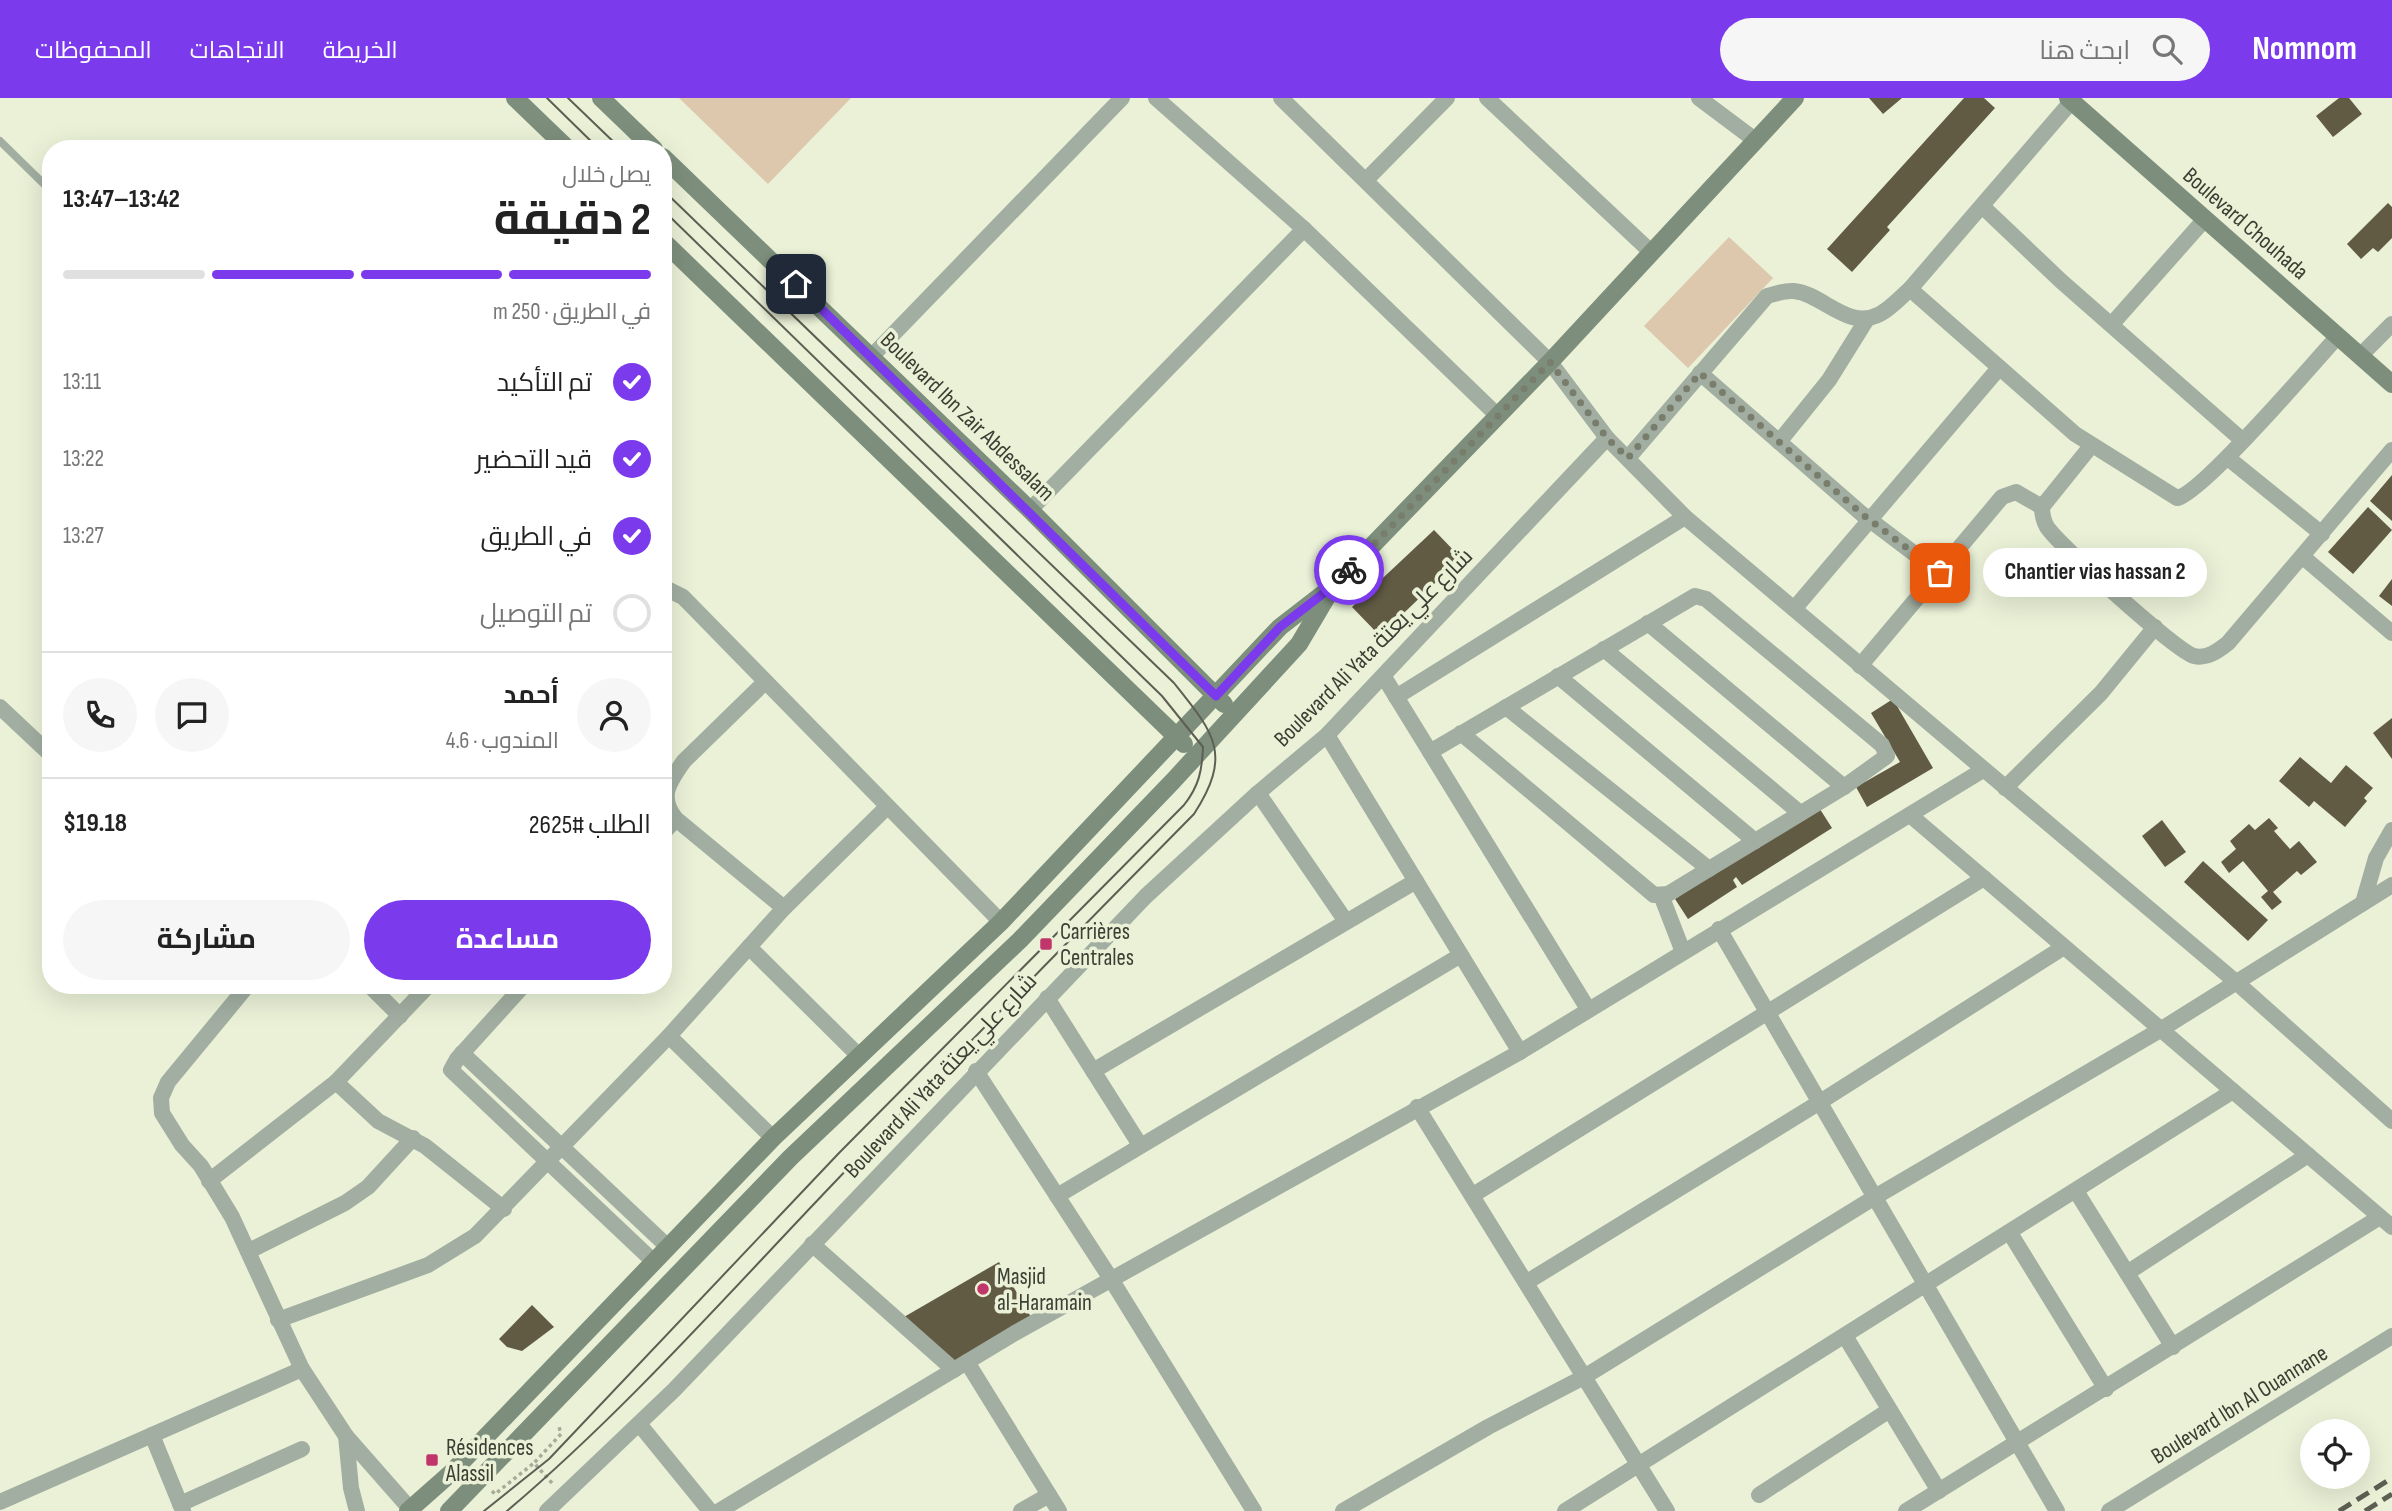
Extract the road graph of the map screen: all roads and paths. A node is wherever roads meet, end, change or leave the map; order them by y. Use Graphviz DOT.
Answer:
graph roads {
  1 [pos="515,98"];
  2 [pos="601,98"];
  3 [pos="1122,98"];
  4 [pos="1156,98"];
  5 [pos="1281,98"];
  6 [pos="1447,98"];
  7 [pos="1487,98"];
  8 [pos="1699,98"];
  9 [pos="1795,98"];
  10 [pos="2070,100"];
  11 [pos="559,140"];
  12 [pos="645,140"];
  13 [pos="1755,140"];
  14 [pos="0,141"];
  15 [pos="672,167"];
  16 [pos="1366,180"];
  17 [pos="42,182"];
  18 [pos="1982,206"];
  19 [pos="2205,219"];
  20 [pos="1304,229"];
  21 [pos="672,250"];
  22 [pos="1650,251"];
  23 [pos="1910,289"];
  24 [pos="1867,319"];
  25 [pos="2112,324"];
  26 [pos="2392,324"];
  27 [pos="2338,336"];
  28 [pos="872,356"];
  29 [pos="2360,356"];
  30 [pos="1550,362"];
  31 [pos="1999,368"];
  32 [pos="1700,373"];
  33 [pos="2392,384"];
  34 [pos="1498,416"];
  35 [pos="1607,438"];
  36 [pos="2242,440"];
  37 [pos="1779,442"];
  38 [pos="2091,446"];
  39 [pos="2392,450"];
  40 [pos="1628,458"];
  41 [pos="2228,458"];
  42 [pos="2042,507"];
  43 [pos="1030,510"];
  44 [pos="1685,517"];
  45 [pos="1870,520"];
  46 [pos="2322,534"];
  47 [pos="2303,557"];
  48 [pos="1940,573"];
  49 [pos="1333,586"];
  50 [pos="672,590"];
  51 [pos="1794,609"];
  52 [pos="1648,623"];
  53 [pos="2155,627"];
  54 [pos="2392,633"];
  55 [pos="1604,649"];
  56 [pos="1860,666"];
  57 [pos="1558,676"];
  58 [pos="1384,677"];
  59 [pos="764,683"];
  60 [pos="1216,696"];
  61 [pos="1396,697"];
  62 [pos="1506,706"];
  63 [pos="0,707"];
  64 [pos="1234,713"];
  65 [pos="1461,733"];
  66 [pos="1327,735"];
  67 [pos="1178,737"];
  68 [pos="42,747"];
  69 [pos="1430,752"];
  70 [pos="1195,755"];
  71 [pos="1983,770"];
  72 [pos="672,780"];
  73 [pos="1844,787"];
  74 [pos="2005,788"];
  75 [pos="1258,793"];
  76 [pos="887,807"];
  77 [pos="1800,813"];
  78 [pos="672,814"];
  79 [pos="1910,815"];
  80 [pos="676,819"];
  81 [pos="672,824"];
  82 [pos="2392,830"];
  83 [pos="1755,841"];
  84 [pos="1709,869"];
  85 [pos="1984,878"];
  86 [pos="1416,881"];
  87 [pos="2392,885"];
  88 [pos="1661,895"];
  89 [pos="2363,903"];
  90 [pos="784,908"];
  91 [pos="1345,920"];
  92 [pos="1002,922"];
  93 [pos="1720,929"];
  94 [pos="749,947"];
  95 [pos="2064,947"];
  96 [pos="1683,951"];
  97 [pos="1461,955"];
  98 [pos="2236,982"];
  99 [pos="241,994"];
  100 [pos="378,994"];
  101 [pos="421,994"];
  102 [pos="516,994"];
  103 [pos="1047,998"];
  104 [pos="1588,1009"];
  105 [pos="1768,1013"];
  106 [pos="400,1016"];
  107 [pos="2161,1030"];
  108 [pos="669,1036"];
  109 [pos="1520,1052"];
  110 [pos="462,1054"];
  111 [pos="859,1056"];
  112 [pos="1093,1070"];
  113 [pos="976,1071"];
  114 [pos="336,1082"];
  115 [pos="2233,1091"];
  116 [pos="1820,1102"];
  117 [pos="1417,1107"];
  118 [pos="2392,1121"];
  119 [pos="413,1139"];
  120 [pos="773,1139"];
  121 [pos="1140,1145"];
  122 [pos="562,1148"];
  123 [pos="2308,1155"];
  124 [pos="549,1161"];
  125 [pos="209,1181"];
  126 [pos="2076,1191"];
  127 [pos="1473,1195"];
  128 [pos="1057,1196"];
  129 [pos="1875,1197"];
  130 [pos="503,1209"];
  131 [pos="2386,1222"];
  132 [pos="2010,1233"];
  133 [pos="812,1244"];
  134 [pos="667,1246"];
  135 [pos="249,1251"];
  136 [pos="653,1261"];
  137 [pos="2127,1273"];
  138 [pos="1111,1279"];
  139 [pos="1527,1282"];
  140 [pos="1926,1285"];
  141 [pos="278,1320"];
  142 [pos="1845,1336"];
  143 [pos="2392,1336"];
  144 [pos="2173,1347"];
  145 [pos="961,1366"];
  146 [pos="302,1369"];
  147 [pos="1584,1377"];
  148 [pos="2106,1389"];
  149 [pos="1888,1411"];
  150 [pos="640,1425"];
  151 [pos="552,1434"];
  152 [pos="152,1435"];
  153 [pos="346,1436"];
  154 [pos="2018,1444"];
  155 [pos="302,1449"];
  156 [pos="1640,1467"];
  157 [pos="1939,1491"];
  158 [pos="1049,1495"];
  159 [pos="1759,1495"];
  160 [pos="564,1496"];
  161 [pos="0,1502"];
  162 [pos="182,1508"];
  163 [pos="410,1510"];
  164 [pos="357,1511"];
  165 [pos="449,1511"];
  166 [pos="547,1511"];
  167 [pos="710,1511"];
  168 [pos="719,1511"];
  169 [pos="1021,1511"];
  170 [pos="1059,1511"];
  171 [pos="1254,1511"];
  172 [pos="1343,1511"];
  173 [pos="1565,1511"];
  174 [pos="1667,1511"];
  175 [pos="1906,1511"];
  176 [pos="2057,1511"];
  177 [pos="2109,1511"];
  1 -- 11 [label="main road"];
  2 -- 12 [label="main road"];
  3 -- 28 [label="street"];
  4 -- 20 [label="street"];
  5 -- 16 [label="street"];
  6 -- 16 [label="street"];
  7 -- 22 [label="street"];
  8 -- 13 [label="street"];
  9 -- 13 [label="main road, Boulevard Ali Yata شارع علي يعتة"];
  10 -- 18 [label="street"];
  10 -- 19 [label="main road, Boulevard Chouhada"];
  13 -- 22 [label="main road, Boulevard Ali Yata شارع علي يعتة"];
  14 -- 17 [label="lane"];
  15 -- 28 [label="main road, Boulevard Ibn Zair Abdessalam"];
  16 -- 30 [label="street"];
  18 -- 23 [label="street"];
  18 -- 25 [label="street"];
  19 -- 25 [label="street"];
  19 -- 27 [label="main road, Boulevard Chouhada"];
  20 -- 34 [label="street"];
  20 -- 43 [label="street"];
  21 -- 67 [label="main road"];
  22 -- 30 [label="main road, Boulevard Ali Yata شارع علي يعتة"];
  23 -- 24 [label="street"];
  23 -- 31 [label="street"];
  24 -- 32 [label="street"];
  24 -- 37 [label="street"];
  25 -- 36 [label="street"];
  26 -- 29 [label="street"];
  27 -- 29 [label="main road, Boulevard Chouhada"];
  27 -- 36 [label="street"];
  28 -- 43 [label="main road, Boulevard Ibn Zair Abdessalam"];
  29 -- 33 [label="main road, Boulevard Chouhada"];
  30 -- 34 [label="main road, Boulevard Ali Yata شارع علي يعتة"];
  30 -- 35 [label="street"];
  31 -- 38 [label="street"];
  31 -- 45 [label="street"];
  32 -- 37 [label="street"];
  32 -- 40 [label="street"];
  34 -- 49 [label="main road, Boulevard Ali Yata شارع علي يعتة"];
  35 -- 40 [label="street"];
  35 -- 58 [label="street, Boulevard Ali Yata شارع علي يعتة"];
  36 -- 41 [label="street"];
  37 -- 45 [label="street"];
  38 -- 41 [label="street"];
  38 -- 42 [label="street"];
  39 -- 46 [label="street"];
  40 -- 44 [label="street"];
  41 -- 46 [label="street"];
  42 -- 48 [label="street"];
  42 -- 53 [label="street"];
  43 -- 60 [label="main road, Boulevard Ibn Zair Abdessalam"];
  44 -- 51 [label="street"];
  44 -- 61 [label="street"];
  45 -- 48 [label="street"];
  45 -- 51 [label="street"];
  46 -- 47 [label="street"];
  47 -- 53 [label="street"];
  47 -- 54 [label="street"];
  48 -- 56 [label="street"];
  49 -- 60 [label="main road, Boulevard Ali Yata شارع علي يعتة"];
  49 -- 64 [label="main road, Boulevard Ali Yata شارع علي يعتة"];
  50 -- 59 [label="street"];
  51 -- 56 [label="street"];
  52 -- 55 [label="street"];
  52 -- 73 [label="street"];
  52 -- 73 [label="street"];
  53 -- 74 [label="street"];
  55 -- 57 [label="street"];
  55 -- 77 [label="street"];
  56 -- 71 [label="street"];
  57 -- 62 [label="street"];
  57 -- 83 [label="street"];
  58 -- 61 [label="street"];
  58 -- 66 [label="street, Boulevard Ali Yata شارع علي يعتة"];
  59 -- 72 [label="street"];
  59 -- 76 [label="street"];
  60 -- 64 [label="main road, Boulevard Ibn Zair Abdessalam"];
  60 -- 67 [label="main road, Boulevard Ali Yata شارع علي يعتة"];
  61 -- 69 [label="street"];
  62 -- 65 [label="street"];
  62 -- 84 [label="street"];
  63 -- 68 [label="street"];
  64 -- 70 [label="main road, Boulevard Ali Yata شارع علي يعتة"];
  65 -- 69 [label="street"];
  65 -- 88 [label="street"];
  66 -- 75 [label="street, Boulevard Ali Yata شارع علي يعتة"];
  66 -- 86 [label="street"];
  67 -- 70 [label="main road"];
  67 -- 92 [label="main road, Boulevard Ali Yata شارع علي يعتة"];
  69 -- 104 [label="street"];
  70 -- 165 [label="main road, Boulevard Ali Yata شارع علي يعتة"];
  71 -- 74 [label="street"];
  71 -- 79 [label="street"];
  73 -- 77 [label="street"];
  74 -- 98 [label="street"];
  75 -- 91 [label="street"];
  75 -- 103 [label="street, Boulevard Ali Yata شارع علي يعتة"];
  76 -- 90 [label="street"];
  76 -- 92 [label="street"];
  77 -- 83 [label="street"];
  78 -- 80 [label="street"];
  79 -- 85 [label="street"];
  79 -- 93 [label="street"];
  80 -- 81 [label="street"];
  80 -- 90 [label="street"];
  82 -- 89 [label="street"];
  83 -- 84 [label="street"];
  84 -- 88 [label="street"];
  85 -- 95 [label="street"];
  85 -- 105 [label="street"];
  86 -- 91 [label="street"];
  86 -- 97 [label="street"];
  87 -- 89 [label="street"];
  88 -- 96 [label="street"];
  89 -- 98 [label="street"];
  90 -- 94 [label="street"];
  91 -- 112 [label="street"];
  92 -- 111 [label="main road, Boulevard Ali Yata شارع علي يعتة"];
  93 -- 96 [label="street"];
  93 -- 105 [label="street"];
  94 -- 108 [label="street"];
  94 -- 111 [label="street"];
  95 -- 107 [label="street"];
  95 -- 116 [label="street"];
  96 -- 104 [label="street"];
  97 -- 109 [label="street"];
  97 -- 121 [label="street"];
  98 -- 107 [label="street"];
  98 -- 118 [label="street"];
  99 -- 125 [label="street"];
  100 -- 106 [label="street"];
  101 -- 106 [label="street"];
  102 -- 110 [label="street"];
  103 -- 112 [label="street"];
  103 -- 113 [label="street, Boulevard Ali Yata شارع علي يعتة"];
  104 -- 109 [label="street"];
  105 -- 116 [label="street"];
  105 -- 127 [label="street"];
  106 -- 114 [label="street"];
  107 -- 115 [label="street"];
  107 -- 129 [label="street"];
  108 -- 120 [label="street"];
  108 -- 122 [label="street"];
  109 -- 117 [label="street"];
  110 -- 122 [label="street"];
  110 -- 124 [label="street"];
  111 -- 120 [label="main road, Boulevard Ali Yata شارع علي يعتة"];
  112 -- 121 [label="street"];
  113 -- 128 [label="street"];
  113 -- 133 [label="street, Boulevard Ali Yata شارع علي يعتة"];
  114 -- 119 [label="street"];
  114 -- 125 [label="street"];
  115 -- 123 [label="street"];
  115 -- 126 [label="street"];
  116 -- 129 [label="street"];
  116 -- 139 [label="street"];
  117 -- 127 [label="street"];
  117 -- 138 [label="street"];
  119 -- 130 [label="street"];
  119 -- 135 [label="street"];
  120 -- 134 [label="main road, Boulevard Ali Yata شارع علي يعتة"];
  121 -- 128 [label="street"];
  122 -- 124 [label="street"];
  122 -- 134 [label="street"];
  123 -- 131 [label="street"];
  123 -- 137 [label="street"];
  124 -- 130 [label="street"];
  124 -- 136 [label="street"];
  125 -- 135 [label="street"];
  126 -- 132 [label="street"];
  126 -- 137 [label="street"];
  127 -- 139 [label="street"];
  128 -- 138 [label="street"];
  129 -- 140 [label="street"];
  129 -- 147 [label="street"];
  130 -- 141 [label="street"];
  131 -- 144 [label="street"];
  132 -- 140 [label="street"];
  132 -- 148 [label="street"];
  133 -- 145 [label="street"];
  133 -- 150 [label="street, Boulevard Ali Yata شارع علي يعتة"];
  134 -- 136 [label="main road, Boulevard Ali Yata شارع علي يعتة"];
  135 -- 141 [label="street"];
  136 -- 163 [label="main road, Boulevard Ali Yata شارع علي يعتة"];
  137 -- 144 [label="street"];
  138 -- 145 [label="street"];
  138 -- 171 [label="street"];
  139 -- 147 [label="street"];
  140 -- 142 [label="street"];
  140 -- 154 [label="street"];
  141 -- 146 [label="street"];
  142 -- 149 [label="street"];
  142 -- 156 [label="street"];
  143 -- 177 [label="street, Boulevard Ibn Al Ouannane"];
  144 -- 148 [label="street"];
  145 -- 158 [label="street"];
  145 -- 168 [label="street"];
  146 -- 152 [label="street"];
  146 -- 153 [label="street"];
  147 -- 156 [label="street"];
  147 -- 172 [label="street"];
  148 -- 154 [label="street"];
  149 -- 157 [label="street"];
  149 -- 159 [label="street"];
  150 -- 160 [label="street, Boulevard Ali Yata شارع علي يعتة"];
  150 -- 167 [label="street"];
  151 -- 160 [label="path"];
  152 -- 161 [label="street"];
  152 -- 162 [label="street"];
  153 -- 163 [label="street"];
  153 -- 164 [label="street"];
  154 -- 157 [label="street"];
  154 -- 176 [label="street"];
  155 -- 162 [label="street"];
  156 -- 173 [label="street"];
  156 -- 174 [label="street"];
  157 -- 175 [label="street"];
  158 -- 169 [label="street"];
  158 -- 170 [label="street"];
  160 -- 166 [label="street, Boulevard Ali Yata شارع علي يعتة"];
}
